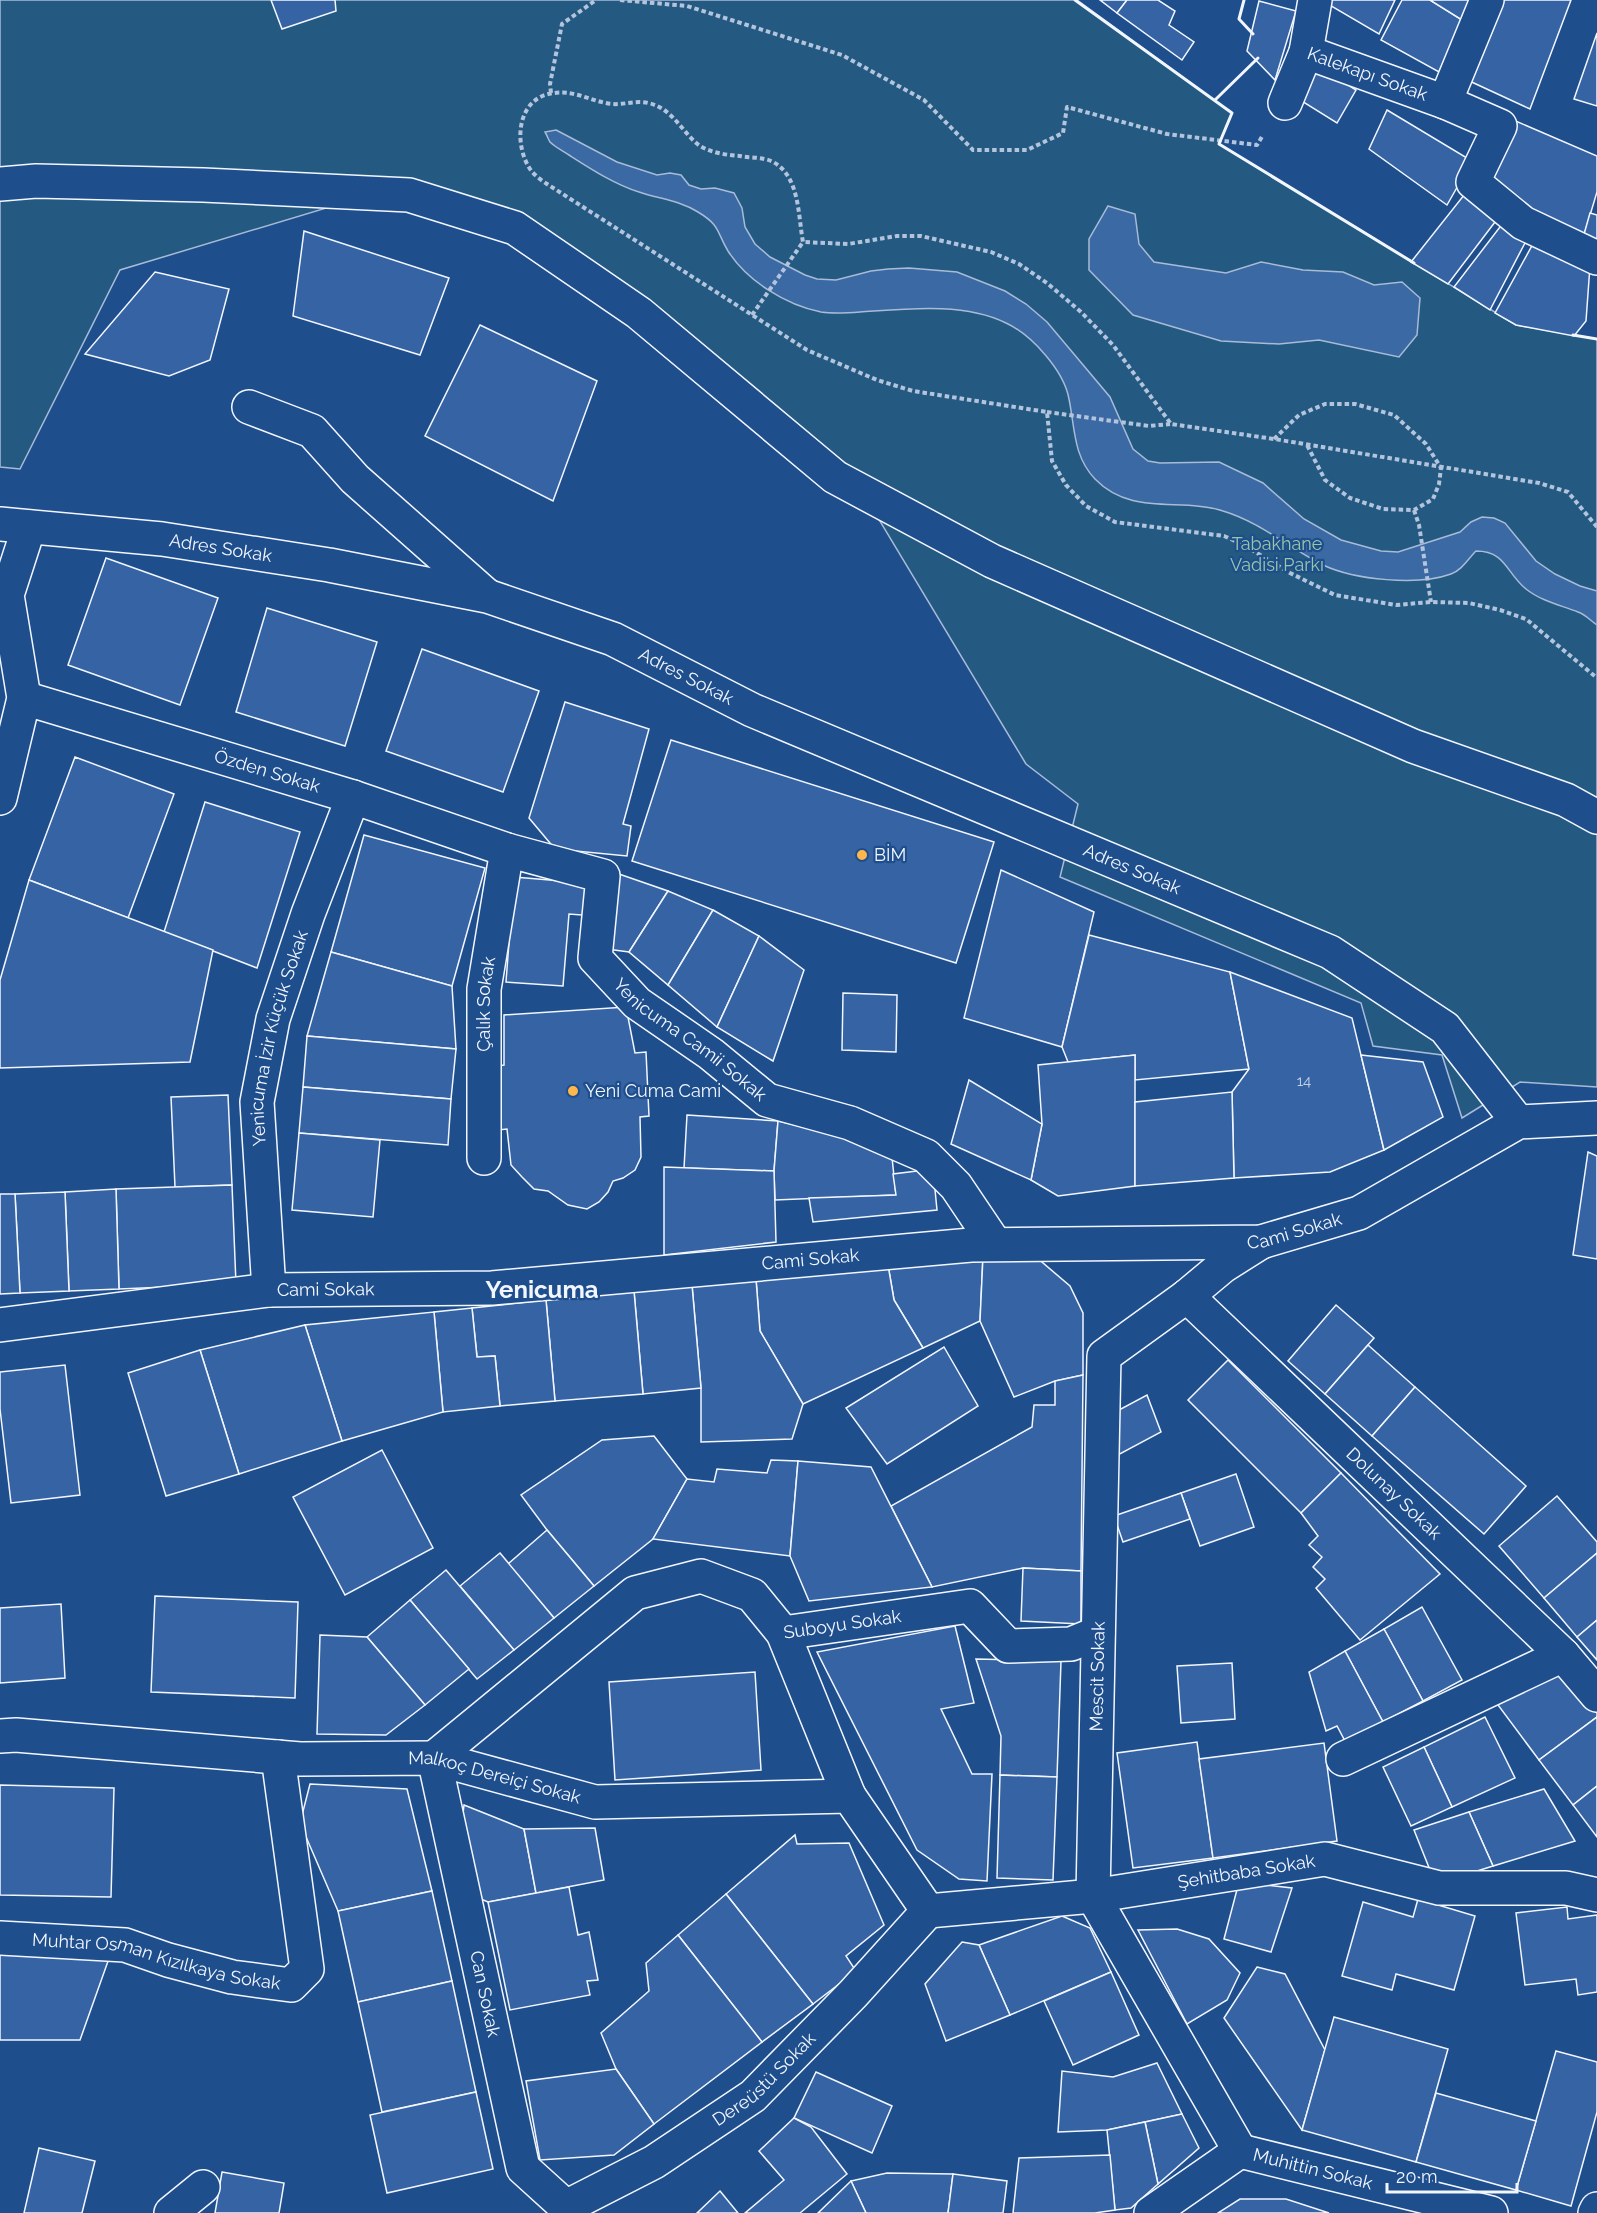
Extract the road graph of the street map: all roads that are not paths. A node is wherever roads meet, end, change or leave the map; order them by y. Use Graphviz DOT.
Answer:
graph roads {
  1 [pos="1315,0"];
  2 [pos="1487,0"];
  3 [pos="1306,51"];
  4 [pos="1445,102"];
  5 [pos="1285,103"];
  6 [pos="0,184"];
  7 [pos="1597,258"];
  8 [pos="249,407"];
  9 [pos="14,525"];
  10 [pos="487,596"];
  11 [pos="24,698"];
  12 [pos="353,797"];
  13 [pos="0,798"];
  14 [pos="1582,801"];
  15 [pos="1597,817"];
  16 [pos="507,850"];
  17 [pos="1597,1118"];
  18 [pos="1518,1122"];
  19 [pos="484,1158"];
  20 [pos="1261,1242"];
  21 [pos="995,1244"];
  22 [pos="269,1290"];
  23 [pos="1187,1296"];
  24 [pos="0,1324"];
  25 [pos="783,1633"];
  26 [pos="1098,1633"];
  27 [pos="1563,1655"];
  28 [pos="1597,1695"];
  29 [pos="0,1736"];
  30 [pos="278,1757"];
  31 [pos="434,1758"];
  32 [pos="1343,1759"];
  33 [pos="849,1796"];
  34 [pos="1597,1895"];
  35 [pos="1093,1896"];
  36 [pos="928,1911"];
  37 [pos="0,1938"];
  38 [pos="1240,2151"];
  39 [pos="203,2187"];
  40 [pos="567,2210"];
  41 [pos="171,2213"];
  42 [pos="1151,2213"];
  43 [pos="1491,2213"];
  1 -- 3 [label="street, Kalekapı Sokak"];
  2 -- 4 [label="street"];
  3 -- 4 [label="street, Kalekapı Sokak"];
  3 -- 5 [label="street"];
  4 -- 7 [label="street, Kalekapı Sokak"];
  6 -- 14 [label="street"];
  8 -- 10 [label="street"];
  9 -- 10 [label="street, Adres Sokak"];
  9 -- 11 [label="street, Adres Sokak"];
  10 -- 18 [label="street, Adres Sokak"];
  11 -- 12 [label="street, Özden Sokak"];
  11 -- 13 [label="street, Adres Sokak"];
  12 -- 16 [label="street, Özden Sokak"];
  12 -- 22 [label="street, Yenicuma İzir Küçük Sokak"];
  14 -- 15 [label="street"];
  16 -- 19 [label="street, Çalık Sokak"];
  16 -- 21 [label="street, Yenicuma Camii Sokak"];
  17 -- 18 [label="street, Cami Sokak"];
  18 -- 20 [label="street, Cami Sokak"];
  20 -- 21 [label="street, Cami Sokak"];
  20 -- 23 [label="street, Mescit Sokak"];
  21 -- 22 [label="street, Cami Sokak"];
  22 -- 24 [label="street, Cami Sokak"];
  23 -- 26 [label="street, Mescit Sokak"];
  23 -- 27 [label="street, Dolunay Sokak"];
  25 -- 26 [label="street, Suboyu Sokak"];
  25 -- 31 [label="street, Suboyu Sokak"];
  25 -- 33 [label="street"];
  26 -- 35 [label="street, Mescit Sokak"];
  27 -- 28 [label="street, Dolunay Sokak"];
  27 -- 32 [label="street"];
  29 -- 30 [label="street, Malkoç Dereiçi Sokak"];
  30 -- 31 [label="street, Malkoç Dereiçi Sokak"];
  30 -- 37 [label="street, Muhtar Osman Kızılkaya Sokak"];
  31 -- 33 [label="street, Malkoç Dereiçi Sokak"];
  31 -- 40 [label="street, Can Sokak"];
  33 -- 36 [label="street"];
  34 -- 35 [label="street, Şehitbaba Sokak"];
  35 -- 36 [label="street, Şehitbaba Sokak"];
  35 -- 38 [label="street"];
  36 -- 40 [label="street, Dereüstü Sokak"];
  38 -- 42 [label="street"];
  38 -- 43 [label="street, Muhittin Sokak"];
  39 -- 41 [label="street"];
}
